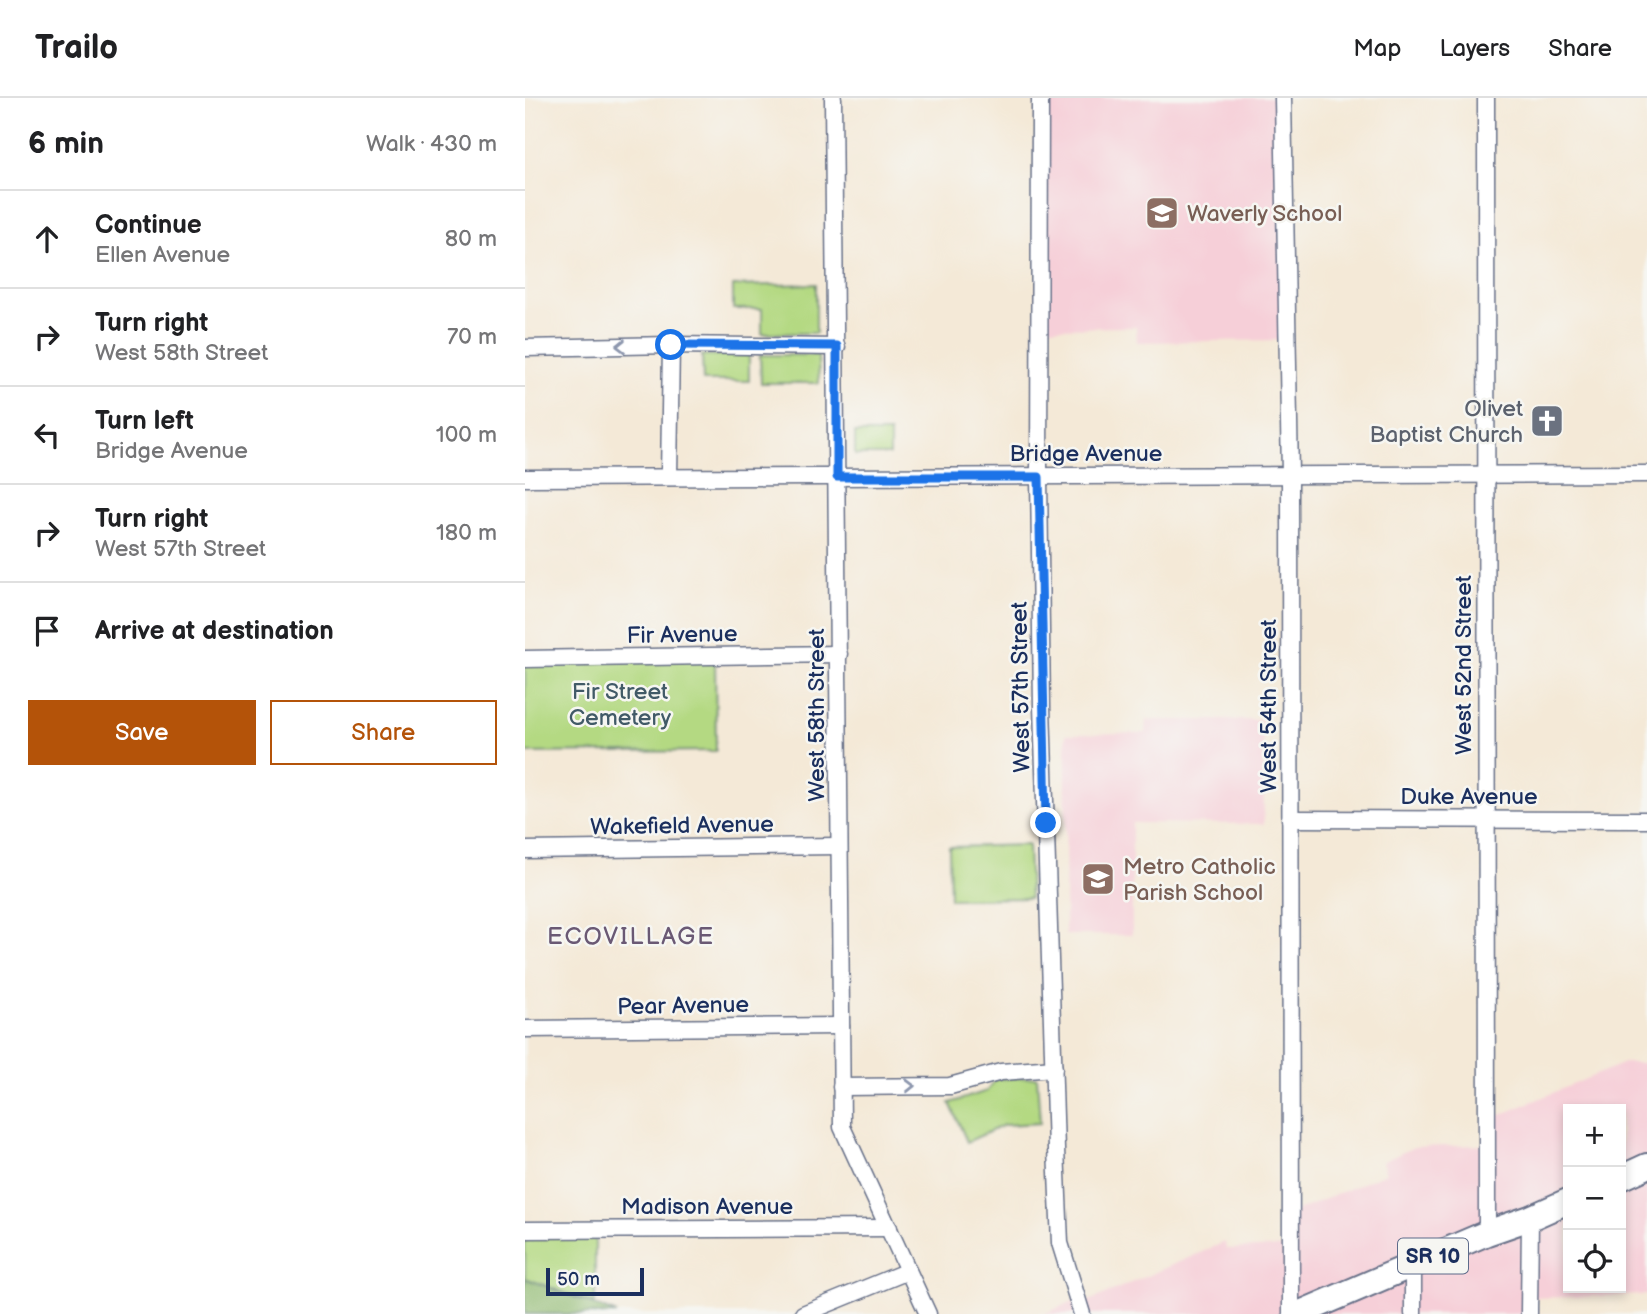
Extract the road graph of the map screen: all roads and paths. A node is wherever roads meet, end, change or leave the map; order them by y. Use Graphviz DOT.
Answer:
graph roads {
  1 [pos="833,98"];
  2 [pos="1040,98"];
  3 [pos="1283,98"];
  4 [pos="1486,98"];
  5 [pos="671,345"];
  6 [pos="837,346"];
  7 [pos="525,348"];
  8 [pos="1290,474"];
  9 [pos="1486,474"];
  10 [pos="1647,474"];
  11 [pos="669,477"];
  12 [pos="837,477"];
  13 [pos="1039,477"];
  14 [pos="525,478"];
  15 [pos="839,654"];
  16 [pos="525,659"];
  17 [pos="1290,819"];
  18 [pos="1486,819"];
  19 [pos="1647,820"];
  20 [pos="839,846"];
  21 [pos="525,850"];
  22 [pos="842,1026"];
  23 [pos="525,1030"];
  24 [pos="1054,1068"];
  25 [pos="842,1087"];
  26 [pos="1647,1166"];
  27 [pos="1626,1176"];
  28 [pos="1563,1203"];
  29 [pos="1530,1218"];
  30 [pos="889,1228"];
  31 [pos="525,1230"];
  32 [pos="1487,1233"];
  33 [pos="1413,1265"];
  34 [pos="908,1271"];
  35 [pos="803,1314"];
  36 [pos="928,1314"];
  37 [pos="1082,1314"];
  38 [pos="1291,1314"];
  39 [pos="1299,1314"];
  40 [pos="1413,1314"];
  41 [pos="1529,1314"];
  1 -- 6 [label="street, West 58th Street"];
  2 -- 13 [label="street, West 57th Street"];
  3 -- 8 [label="street, West 54th Street"];
  4 -- 9 [label="street, West 52nd Street"];
  5 -- 6 [label="street"];
  5 -- 7 [label="street, one-way"];
  5 -- 11 [label="street"];
  6 -- 12 [label="street, West 58th Street"];
  8 -- 9 [label="street, Bridge Avenue"];
  8 -- 13 [label="street, Bridge Avenue"];
  8 -- 17 [label="street, West 54th Street"];
  9 -- 10 [label="street, Bridge Avenue"];
  9 -- 18 [label="street, West 52nd Street"];
  11 -- 12 [label="street, Bridge Avenue"];
  11 -- 14 [label="street, Bridge Avenue"];
  12 -- 13 [label="street, Bridge Avenue"];
  12 -- 15 [label="street, West 58th Street"];
  13 -- 24 [label="street, West 57th Street"];
  15 -- 16 [label="street, Fir Avenue"];
  15 -- 20 [label="street, West 58th Street"];
  17 -- 18 [label="street, Duke Avenue"];
  17 -- 38 [label="street, West 54th Street"];
  18 -- 19 [label="street, Duke Avenue"];
  18 -- 32 [label="street, West 52nd Street"];
  20 -- 21 [label="street, Wakefield Avenue"];
  20 -- 22 [label="street, West 58th Street"];
  22 -- 23 [label="street, Pear Avenue"];
  22 -- 25 [label="street, West 58th Street"];
  25 -- 24 [label="street, one-way"];
  24 -- 37 [label="street, West 57th Street"];
  25 -- 30 [label="street, West 58th Street"];
  26 -- 27 [label="main road"];
  28 -- 29 [label="main road, SR 10"];
  29 -- 32 [label="main road, SR 10"];
  29 -- 41 [label="street"];
  30 -- 31 [label="street, Madison Avenue"];
  30 -- 34 [label="street, West 58th Street"];
  32 -- 33 [label="main road, SR 10"];
  33 -- 39 [label="main road, SR 10"];
  33 -- 40 [label="street"];
  34 -- 35 [label="street"];
  34 -- 36 [label="street, West 58th Street"];
}
